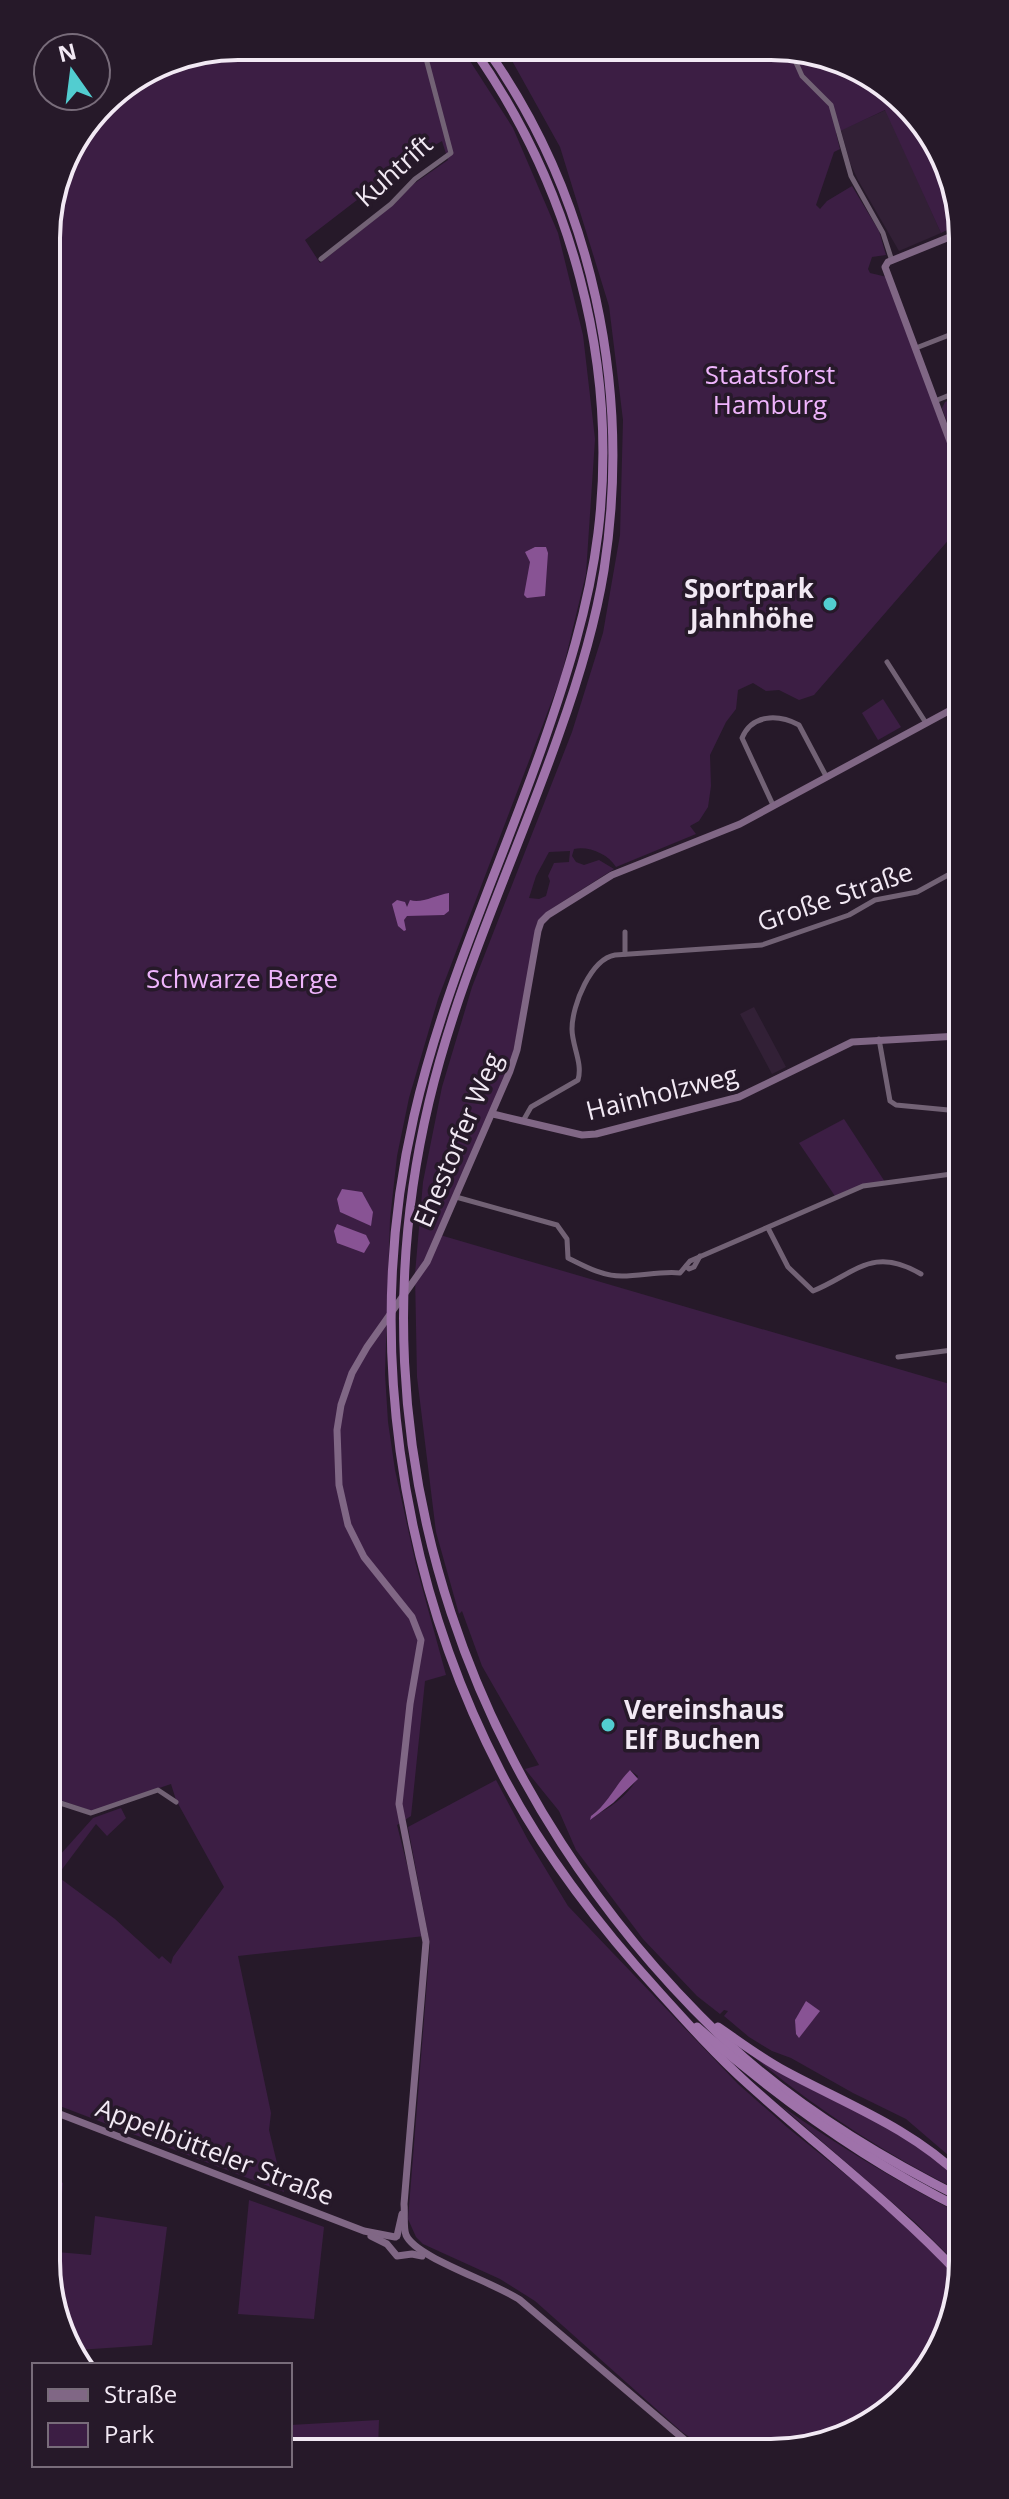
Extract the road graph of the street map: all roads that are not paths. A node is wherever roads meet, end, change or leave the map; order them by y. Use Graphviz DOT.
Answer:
graph roads {
  1 [pos="426,60"];
  2 [pos="481,60"];
  3 [pos="495,60"];
  4 [pos="498,60"];
  5 [pos="795,62"];
  6 [pos="503,71"];
  7 [pos="949,237"];
  8 [pos="321,259"];
  9 [pos="892,261"];
  10 [pos="949,335"];
  11 [pos="916,348"];
  12 [pos="949,395"];
  13 [pos="935,401"];
  14 [pos="949,439"];
  15 [pos="887,662"];
  16 [pos="949,711"];
  17 [pos="926,723"];
  18 [pos="826,776"];
  19 [pos="773,805"];
  20 [pos="949,874"];
  21 [pos="625,932"];
  22 [pos="625,954"];
  23 [pos="949,1036"];
  24 [pos="879,1039"];
  25 [pos="949,1110"];
  26 [pos="493,1114"];
  27 [pos="523,1121"];
  28 [pos="949,1174"];
  29 [pos="456,1197"];
  30 [pos="768,1228"];
  31 [pos="921,1274"];
  32 [pos="949,1350"];
  33 [pos="898,1357"];
  34 [pos="176,1802"];
  35 [pos="60,1803"];
  36 [pos="667,2001"];
  37 [pos="707,2020"];
  38 [pos="60,2114"];
  39 [pos="949,2166"];
  40 [pos="949,2191"];
  41 [pos="949,2202"];
  42 [pos="404,2204"];
  43 [pos="364,2231"];
  44 [pos="396,2237"];
  45 [pos="409,2241"];
  46 [pos="390,2248"];
  47 [pos="407,2255"];
  48 [pos="432,2258"];
  49 [pos="949,2264"];
  50 [pos="684,2439"];
  1 -- 8 [label="street, Kuhtrift"];
  2 -- 36 [label="highway"];
  3 -- 6 [label="highway"];
  4 -- 6 [label="highway"];
  5 -- 9 [label="street"];
  6 -- 37 [label="highway"];
  7 -- 9 [label="main road"];
  9 -- 11 [label="main road"];
  10 -- 11 [label="street"];
  11 -- 13 [label="main road"];
  12 -- 13 [label="street"];
  13 -- 14 [label="main road"];
  15 -- 17 [label="street"];
  16 -- 17 [label="main road, Ehestorfer Weg"];
  17 -- 18 [label="main road, Ehestorfer Weg"];
  18 -- 19 [label="main road, Ehestorfer Weg"];
  18 -- 19 [label="street"];
  19 -- 26 [label="main road, Ehestorfer Weg"];
  20 -- 22 [label="street, Große Straße"];
  21 -- 22 [label="street"];
  22 -- 27 [label="street, Große Straße"];
  23 -- 24 [label="main road, Hainholzweg"];
  24 -- 25 [label="street"];
  24 -- 27 [label="main road, Hainholzweg"];
  26 -- 27 [label="main road, Hainholzweg"];
  26 -- 29 [label="main road, Ehestorfer Weg"];
  28 -- 30 [label="street"];
  29 -- 30 [label="street"];
  29 -- 42 [label="main road, Ehestorfer Weg"];
  30 -- 31 [label="street"];
  32 -- 33 [label="street"];
  34 -- 35 [label="street"];
  36 -- 41 [label="highway"];
  36 -- 49 [label="highway"];
  37 -- 39 [label="highway"];
  37 -- 40 [label="highway"];
  38 -- 43 [label="main road, Appelbütteler Straße"];
  42 -- 44 [label="main road"];
  42 -- 45 [label="main road"];
  43 -- 44 [label="main road, Appelbütteler Straße"];
  43 -- 46 [label="main road, Appelbütteler Straße"];
  44 -- 45 [label="main road, Appelbütteler Straße"];
  44 -- 46 [label="main road"];
  45 -- 47 [label="main road"];
  45 -- 48 [label="main road"];
  46 -- 47 [label="main road, Appelbütteler Straße"];
  47 -- 48 [label="main road"];
  48 -- 50 [label="main road"];
}
